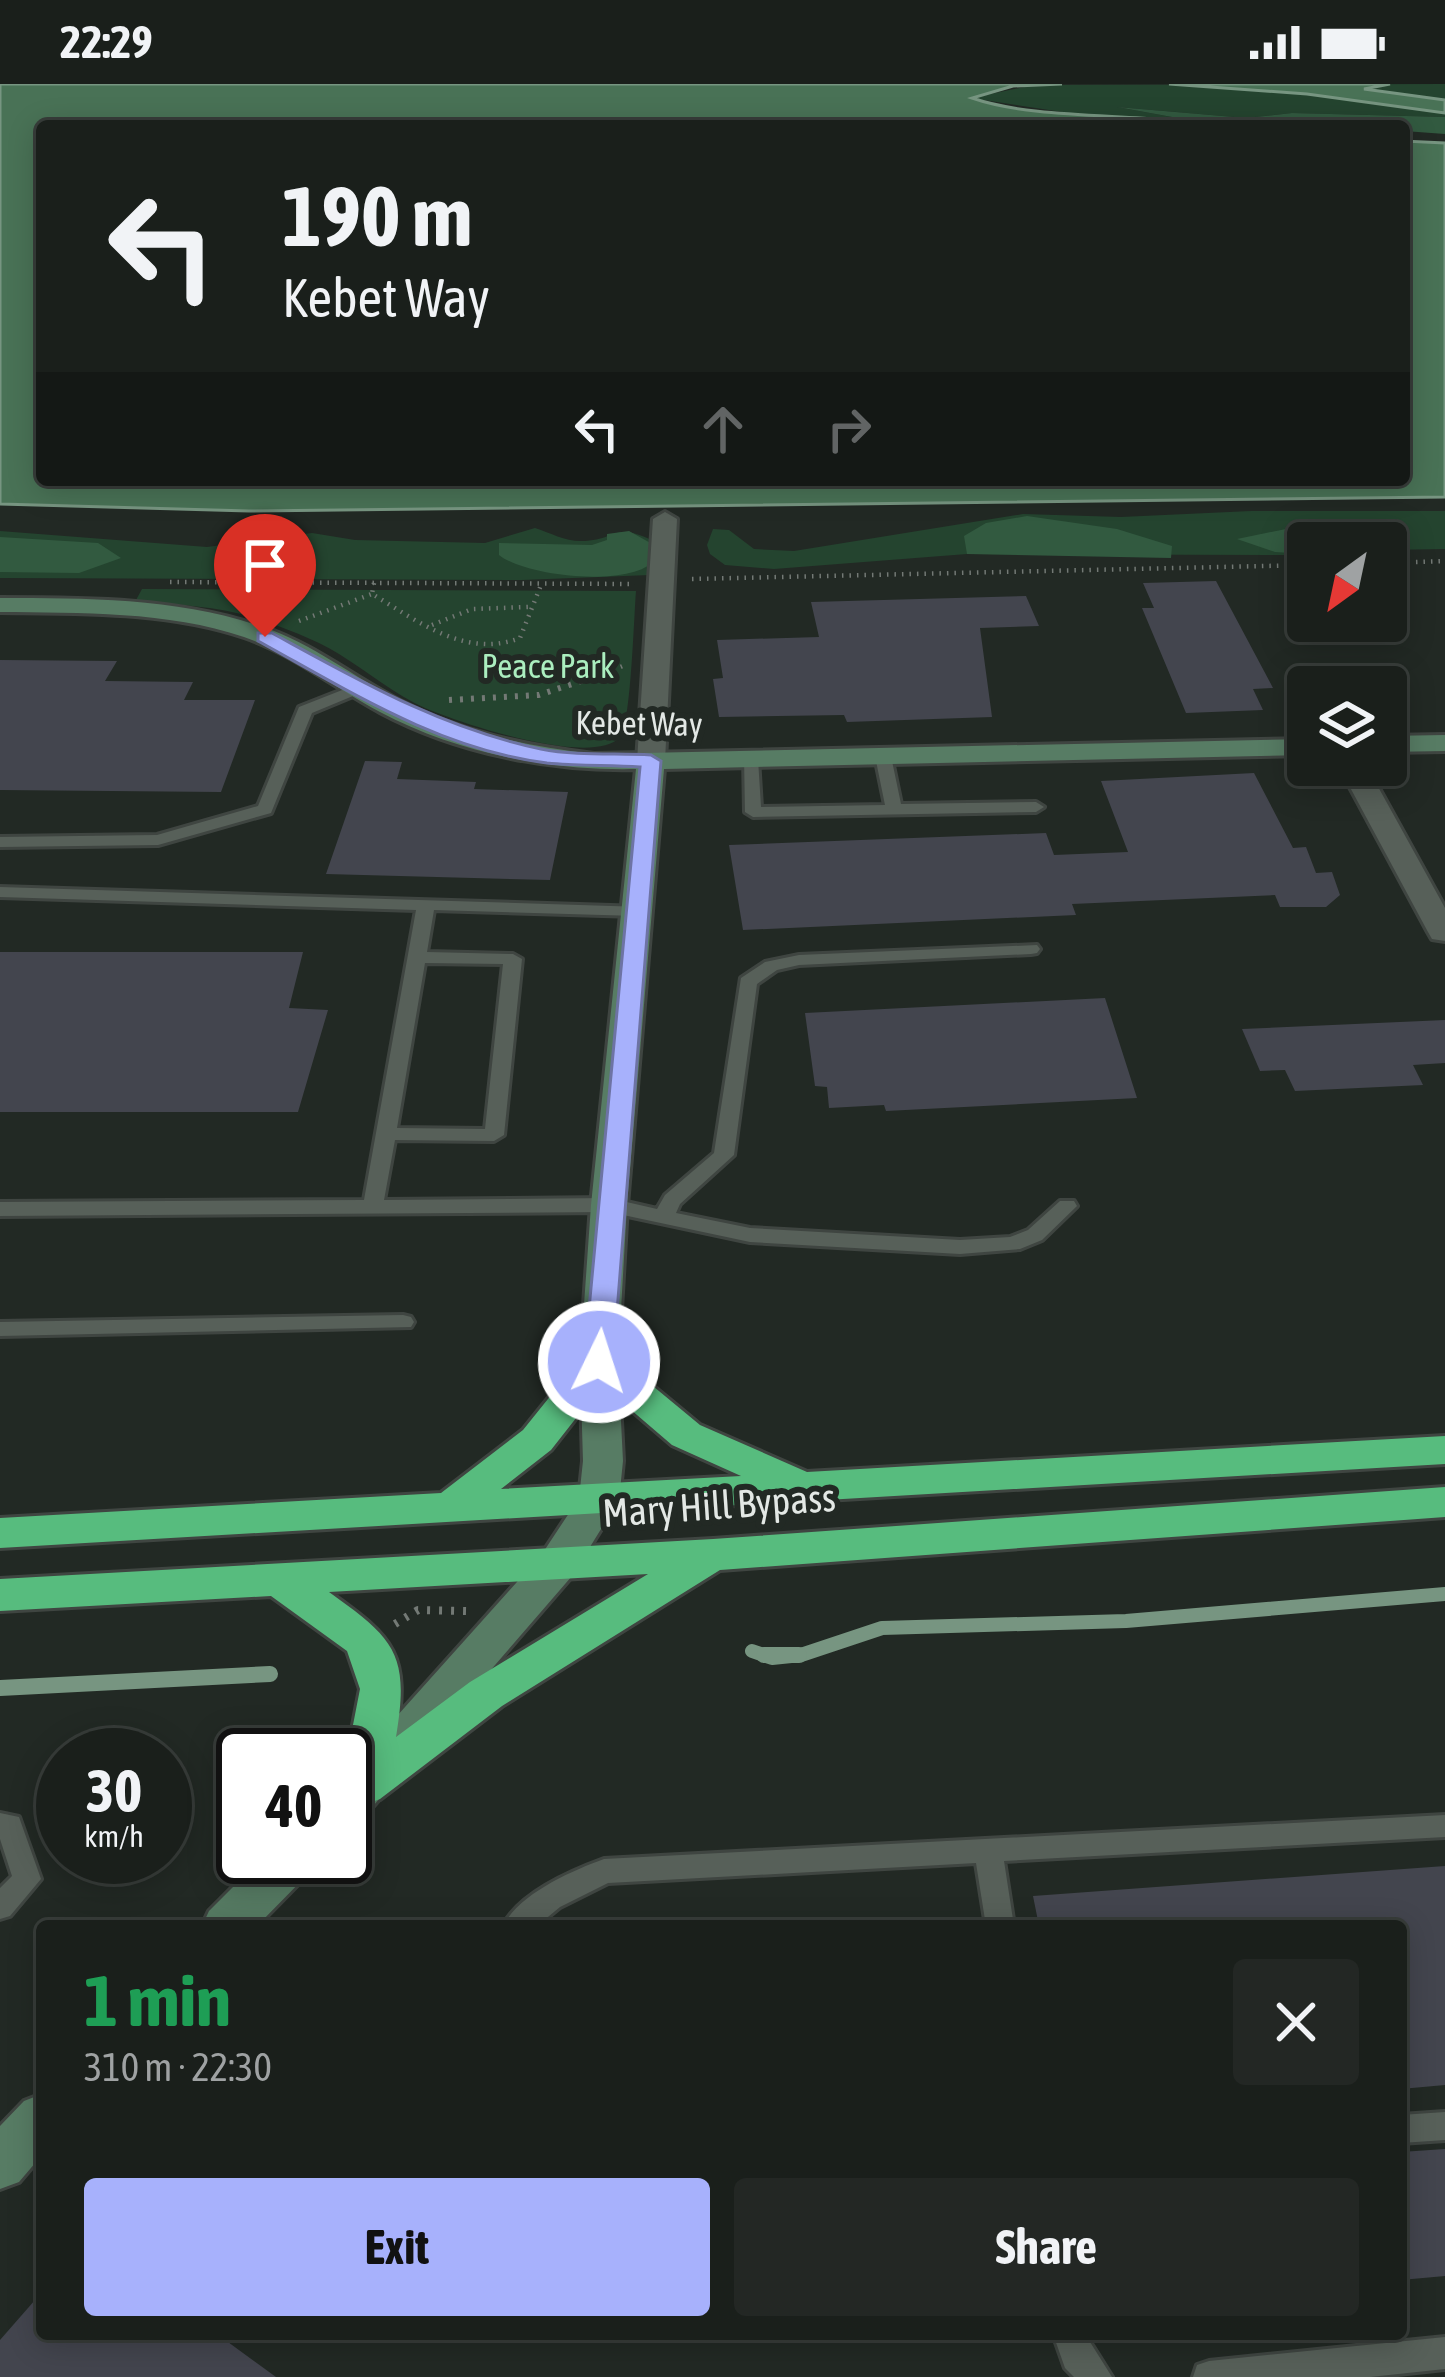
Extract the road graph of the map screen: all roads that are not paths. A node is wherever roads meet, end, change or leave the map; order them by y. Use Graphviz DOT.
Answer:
graph roads {
  1 [pos="665,519"];
  2 [pos="0,605"];
  3 [pos="360,688"];
  4 [pos="1445,743"];
  5 [pos="1407,744"];
  6 [pos="1287,746"];
  7 [pos="883,756"];
  8 [pos="750,759"];
  9 [pos="651,761"];
  10 [pos="1363,786"];
  11 [pos="1036,807"];
  12 [pos="894,809"];
  13 [pos="0,842"];
  14 [pos="0,892"];
  15 [pos="426,904"];
  16 [pos="637,910"];
  17 [pos="1443,932"];
  18 [pos="1031,950"];
  19 [pos="417,957"];
  20 [pos="386,1134"];
  21 [pos="609,1205"];
  22 [pos="373,1206"];
  23 [pos="1066,1206"];
  24 [pos="0,1209"];
  25 [pos="664,1217"];
  26 [pos="403,1322"];
  27 [pos="0,1329"];
  28 [pos="599,1362"];
  29 [pos="1445,1450"];
  30 [pos="804,1487"];
  31 [pos="599,1500"];
  32 [pos="1445,1502"];
  33 [pos="449,1508"];
  34 [pos="0,1533"];
  35 [pos="713,1555"];
  36 [pos="557,1564"];
  37 [pos="276,1577"];
  38 [pos="0,1595"];
  39 [pos="372,1729"];
  40 [pos="372,1776"];
  41 [pos="372,1783"];
  42 [pos="0,1824"];
  43 [pos="1445,1826"];
  44 [pos="988,1850"];
  45 [pos="267,1884"];
  46 [pos="0,1907"];
  47 [pos="232,1920"];
  48 [pos="524,1920"];
  49 [pos="999,1920"];
  50 [pos="36,2125"];
  51 [pos="1445,2126"];
  52 [pos="1407,2129"];
  53 [pos="0,2164"];
  54 [pos="1071,2340"];
  55 [pos="1445,2353"];
  56 [pos="1096,2377"];
  57 [pos="1209,2377"];
  1 -- 9 [label="street"];
  2 -- 3 [label="street, Kebet Way"];
  3 -- 9 [label="street, Kebet Way"];
  3 -- 13 [label="lane"];
  4 -- 5 [label="street"];
  6 -- 7 [label="street, Kebet Way"];
  7 -- 8 [label="street, Kebet Way"];
  7 -- 12 [label="lane"];
  8 -- 9 [label="street, Kebet Way"];
  8 -- 12 [label="lane"];
  9 -- 16 [label="street"];
  10 -- 17 [label="street"];
  11 -- 12 [label="lane"];
  14 -- 15 [label="lane"];
  15 -- 16 [label="lane"];
  15 -- 19 [label="lane"];
  16 -- 21 [label="street"];
  18 -- 25 [label="lane"];
  19 -- 20 [label="lane"];
  19 -- 20 [label="lane"];
  20 -- 22 [label="lane"];
  21 -- 22 [label="lane"];
  21 -- 25 [label="lane"];
  21 -- 28 [label="street"];
  22 -- 24 [label="lane"];
  23 -- 25 [label="lane"];
  26 -- 27 [label="lane"];
  28 -- 30 [label="highway"];
  28 -- 31 [label="street"];
  28 -- 33 [label="highway"];
  29 -- 30 [label="highway, Mary Hill Bypass"];
  30 -- 31 [label="highway, Mary Hill Bypass"];
  31 -- 33 [label="highway, Mary Hill Bypass"];
  31 -- 36 [label="street"];
  32 -- 35 [label="highway, Mary Hill Bypass"];
  33 -- 34 [label="highway, Mary Hill Bypass"];
  35 -- 36 [label="highway, Mary Hill Bypass"];
  35 -- 41 [label="highway"];
  36 -- 37 [label="highway, Mary Hill Bypass"];
  36 -- 40 [label="street"];
  37 -- 38 [label="highway, Mary Hill Bypass"];
  37 -- 39 [label="highway"];
  42 -- 46 [label="lane"];
  43 -- 44 [label="lane"];
  44 -- 48 [label="lane"];
  44 -- 49 [label="lane"];
  45 -- 47 [label="street"];
  50 -- 53 [label="street"];
  51 -- 52 [label="lane"];
  54 -- 56 [label="lane"];
  55 -- 57 [label="lane"];
}
